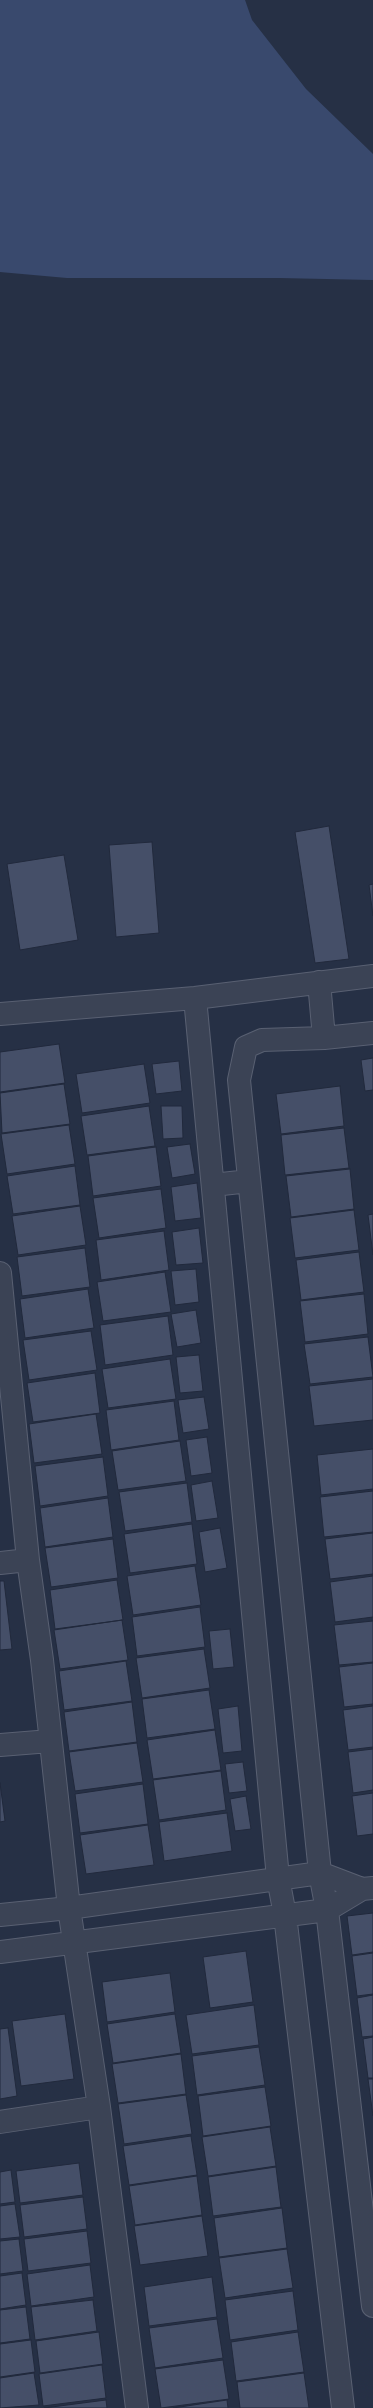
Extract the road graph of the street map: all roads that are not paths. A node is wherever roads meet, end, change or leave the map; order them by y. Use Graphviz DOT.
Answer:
graph roads {
  1 [pos="373,976"];
  2 [pos="319,982"];
  3 [pos="195,998"];
  4 [pos="0,1014"];
  5 [pos="373,1033"];
  6 [pos="324,1038"];
  7 [pos="249,1181"];
  8 [pos="213,1185"];
  9 [pos="0,1272"];
  10 [pos="5,1381"];
  11 [pos="28,1560"];
  12 [pos="0,1563"];
  13 [pos="50,1741"];
  14 [pos="0,1745"];
  15 [pos="320,1873"];
  16 [pos="278,1878"];
  17 [pos="368,1889"];
  18 [pos="69,1908"];
  19 [pos="327,1910"];
  20 [pos="0,1915"];
  21 [pos="285,1915"];
  22 [pos="74,1943"];
  23 [pos="0,1952"];
  24 [pos="98,2107"];
  25 [pos="0,2122"];
  26 [pos="373,2306"];
  27 [pos="137,2408"];
  28 [pos="343,2408"];
  1 -- 2 [label="street"];
  2 -- 3 [label="street"];
  2 -- 6 [label="street"];
  3 -- 4 [label="street"];
  3 -- 8 [label="street"];
  5 -- 6 [label="street"];
  6 -- 7 [label="street"];
  7 -- 8 [label="street"];
  7 -- 15 [label="street"];
  8 -- 16 [label="street"];
  9 -- 10 [label="street"];
  10 -- 11 [label="street"];
  11 -- 12 [label="street"];
  11 -- 13 [label="street"];
  13 -- 14 [label="street"];
  13 -- 18 [label="street"];
  15 -- 16 [label="street"];
  15 -- 17 [label="street"];
  15 -- 19 [label="street"];
  16 -- 18 [label="street"];
  16 -- 21 [label="street"];
  17 -- 19 [label="street"];
  18 -- 20 [label="street"];
  18 -- 22 [label="street"];
  19 -- 21 [label="street"];
  19 -- 26 [label="street"];
  21 -- 22 [label="street"];
  21 -- 28 [label="street"];
  22 -- 23 [label="street"];
  22 -- 24 [label="street"];
  24 -- 25 [label="street"];
  24 -- 27 [label="street"];
}
